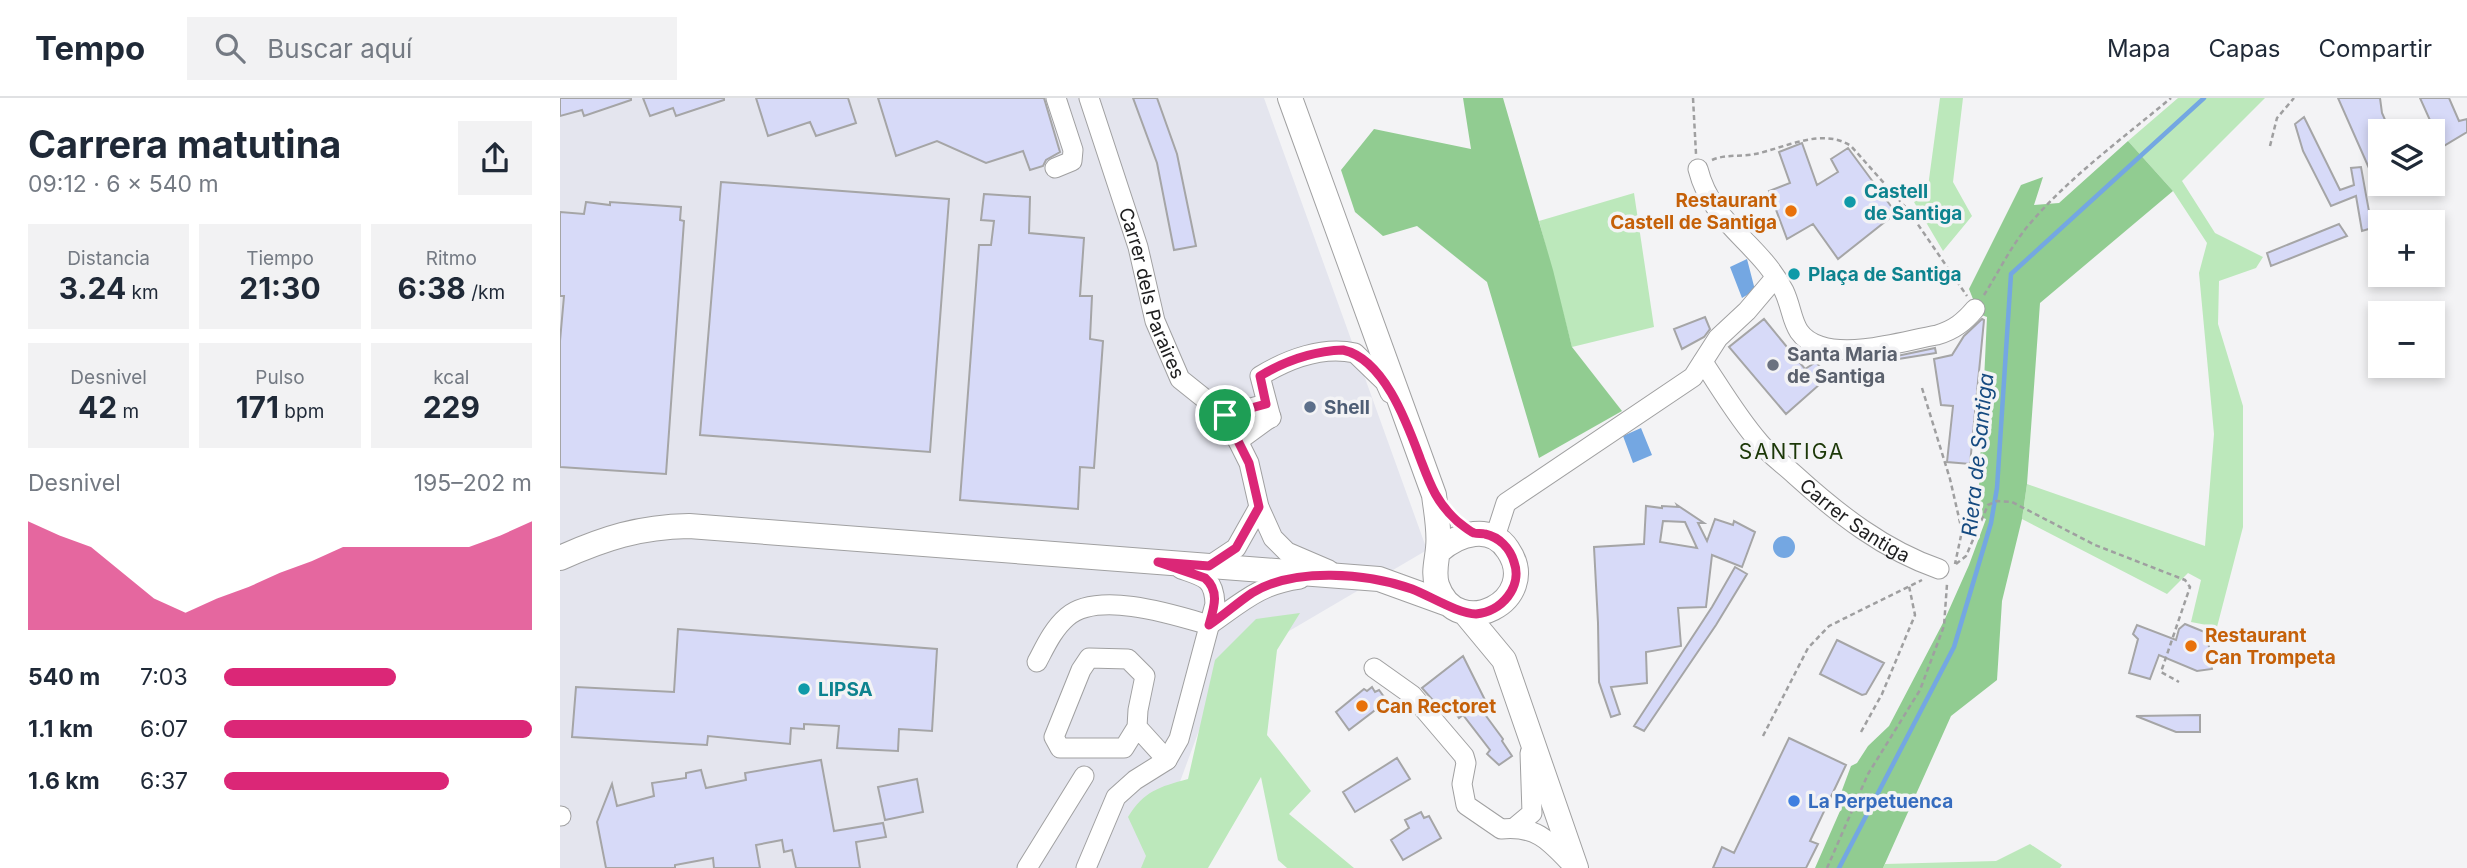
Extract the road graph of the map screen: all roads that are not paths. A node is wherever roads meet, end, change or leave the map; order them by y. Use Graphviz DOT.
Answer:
graph roads {
  1 [pos="1056,98"];
  2 [pos="1089,98"];
  3 [pos="1290,98"];
  4 [pos="1055,168"];
  5 [pos="1698,169"];
  6 [pos="1775,278"];
  7 [pos="1975,309"];
  8 [pos="1703,362"];
  9 [pos="1269,413"];
  10 [pos="1225,415"];
  11 [pos="1409,427"];
  12 [pos="1238,442"];
  13 [pos="1434,495"];
  14 [pos="1259,507"];
  15 [pos="1484,535"];
  16 [pos="1438,553"];
  17 [pos="560,558"];
  18 [pos="1158,562"];
  19 [pos="1209,566"];
  20 [pos="1940,570"];
  21 [pos="1329,575"];
  22 [pos="1367,578"];
  23 [pos="1502,603"];
  24 [pos="1457,608"];
  25 [pos="1209,625"];
  26 [pos="1504,660"];
  27 [pos="1037,662"];
  28 [pos="1374,668"];
  29 [pos="1527,724"];
  30 [pos="1138,727"];
  31 [pos="1167,760"];
  32 [pos="1084,776"];
  33 [pos="1514,828"];
  34 [pos="1027,868"];
  35 [pos="1086,868"];
  36 [pos="1576,868"];
  1 -- 4 [label="street"];
  2 -- 10 [label="street, Carrer dels Paraires"];
  3 -- 11 [label="main road"];
  5 -- 6 [label="street"];
  6 -- 7 [label="street"];
  6 -- 8 [label="street"];
  8 -- 15 [label="street"];
  8 -- 20 [label="street, Carrer Santiga"];
  9 -- 10 [label="street"];
  9 -- 11 [label="street"];
  9 -- 12 [label="street"];
  10 -- 12 [label="street, Carrer dels Paraires"];
  11 -- 13 [label="main road"];
  12 -- 14 [label="street, Carrer dels Paraires"];
  13 -- 15 [label="main road"];
  13 -- 16 [label="main road"];
  14 -- 19 [label="street"];
  14 -- 22 [label="street, Carrer dels Paraires"];
  15 -- 16 [label="main road"];
  15 -- 23 [label="main road"];
  16 -- 22 [label="main road"];
  16 -- 24 [label="main road"];
  17 -- 18 [label="main road"];
  18 -- 19 [label="main road"];
  18 -- 25 [label="street"];
  19 -- 21 [label="main road"];
  21 -- 22 [label="main road"];
  21 -- 25 [label="street"];
  22 -- 24 [label="main road"];
  23 -- 24 [label="main road"];
  23 -- 26 [label="main road"];
  24 -- 26 [label="main road"];
  25 -- 27 [label="street"];
  25 -- 31 [label="street"];
  26 -- 29 [label="main road"];
  28 -- 33 [label="street"];
  29 -- 33 [label="street"];
  29 -- 36 [label="main road"];
  30 -- 30 [label="street"];
  30 -- 31 [label="street"];
  31 -- 35 [label="street"];
  32 -- 34 [label="street"];
  33 -- 36 [label="street"];
}
